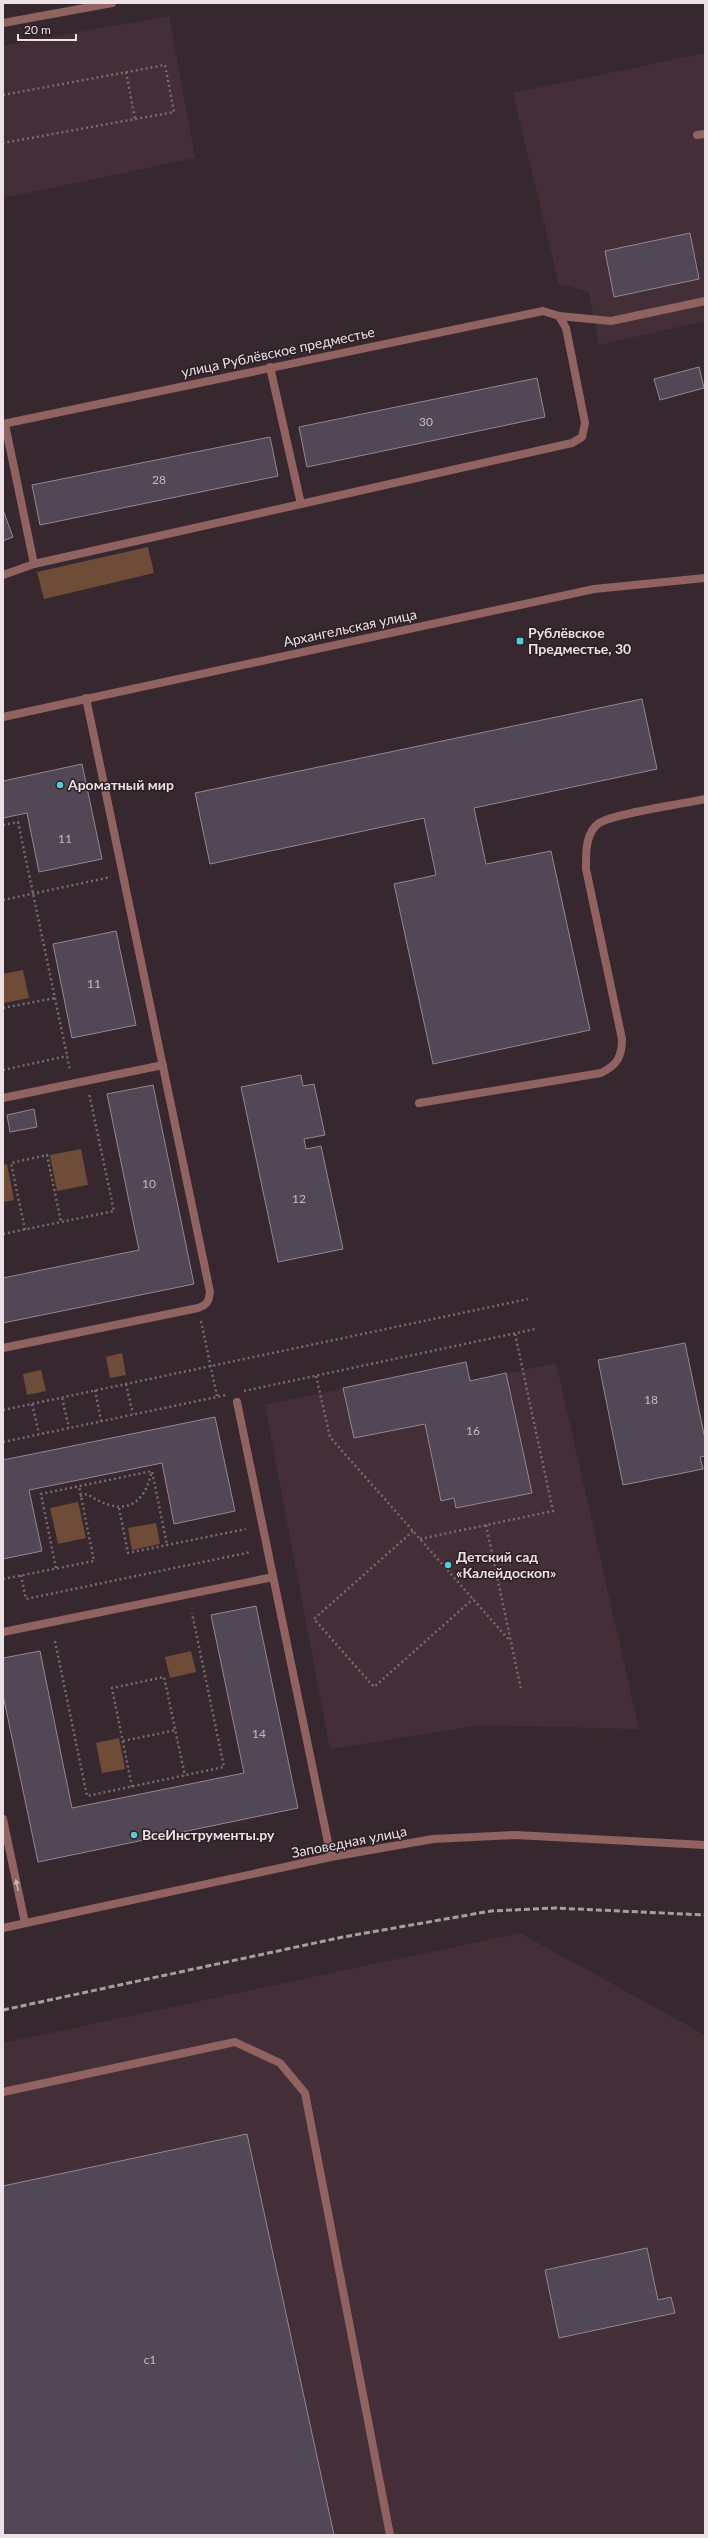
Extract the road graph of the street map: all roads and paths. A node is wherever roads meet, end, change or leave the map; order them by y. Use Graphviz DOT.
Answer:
graph roads {
  1 [pos="112,3"];
  2 [pos="3,22"];
  3 [pos="126,72"];
  4 [pos="3,95"];
  5 [pos="134,120"];
  6 [pos="3,143"];
  7 [pos="705,301"];
  8 [pos="559,316"];
  9 [pos="270,367"];
  10 [pos="4,424"];
  11 [pos="301,504"];
  12 [pos="34,564"];
  13 [pos="3,575"];
  14 [pos="705,578"];
  15 [pos="86,698"];
  16 [pos="3,717"];
  17 [pos="705,799"];
  18 [pos="3,825"];
  19 [pos="103,879"];
  20 [pos="33,894"];
  21 [pos="3,900"];
  22 [pos="55,998"];
  23 [pos="3,1008"];
  24 [pos="64,1040"];
  25 [pos="67,1056"];
  26 [pos="163,1065"];
  27 [pos="3,1070"];
  28 [pos="3,1098"];
  29 [pos="419,1103"];
  30 [pos="95,1120"];
  31 [pos="61,1222"];
  32 [pos="24,1230"];
  33 [pos="3,1234"];
  34 [pos="528,1299"];
  35 [pos="198,1308"];
  36 [pos="535,1329"];
  37 [pos="515,1334"];
  38 [pos="3,1348"];
  39 [pos="211,1366"];
  40 [pos="316,1376"];
  41 [pos="126,1384"];
  42 [pos="95,1390"];
  43 [pos="242,1391"];
  44 [pos="229,1394"];
  45 [pos="217,1396"];
  46 [pos="62,1398"];
  47 [pos="237,1402"];
  48 [pos="32,1404"];
  49 [pos="3,1410"];
  50 [pos="133,1414"];
  51 [pos="101,1421"];
  52 [pos="69,1428"];
  53 [pos="39,1434"];
  54 [pos="3,1442"];
  55 [pos="152,1471"];
  56 [pos="79,1486"];
  57 [pos="80,1496"];
  58 [pos="119,1508"];
  59 [pos="486,1525"];
  60 [pos="246,1529"];
  61 [pos="413,1532"];
  62 [pos="420,1539"];
  63 [pos="167,1545"];
  64 [pos="251,1552"];
  65 [pos="56,1568"];
  66 [pos="21,1576"];
  67 [pos="273,1577"];
  68 [pos="3,1579"];
  69 [pos="473,1599"];
  70 [pos="192,1613"];
  71 [pos="3,1632"];
  72 [pos="55,1641"];
  73 [pos="510,1641"];
  74 [pos="521,1689"];
  75 [pos="176,1730"];
  76 [pos="123,1741"];
  77 [pos="185,1776"];
  78 [pos="132,1787"];
  79 [pos="3,1819"];
  80 [pos="705,1845"];
  81 [pos="331,1857"];
  82 [pos="24,1923"];
  83 [pos="3,1928"];
  84 [pos="3,2092"];
  85 [pos="390,2535"];
  1 -- 2 [label="street"];
  3 -- 4 [label="path"];
  3 -- 5 [label="path"];
  3 -- 5 [label="path"];
  5 -- 6 [label="path"];
  7 -- 8 [label="street, улица Рублёвское предместье"];
  8 -- 9 [label="street, улица Рублёвское предместье"];
  8 -- 11 [label="street"];
  9 -- 10 [label="street, улица Рублёвское предместье"];
  9 -- 11 [label="street"];
  10 -- 12 [label="street"];
  11 -- 12 [label="street"];
  12 -- 13 [label="street"];
  14 -- 15 [label="street, Архангельская улица"];
  15 -- 16 [label="street, Архангельская улица"];
  15 -- 26 [label="street"];
  17 -- 29 [label="street"];
  18 -- 20 [label="path"];
  19 -- 20 [label="path"];
  20 -- 21 [label="path"];
  20 -- 22 [label="path"];
  22 -- 23 [label="path"];
  22 -- 24 [label="path"];
  25 -- 27 [label="path"];
  26 -- 28 [label="street"];
  26 -- 35 [label="street"];
  30 -- 31 [label="path"];
  31 -- 32 [label="path"];
  31 -- 32 [label="path"];
  32 -- 33 [label="path"];
  34 -- 39 [label="path"];
  35 -- 38 [label="street"];
  35 -- 39 [label="path"];
  36 -- 37 [label="path"];
  37 -- 40 [label="path"];
  37 -- 59 [label="path"];
  39 -- 41 [label="path"];
  39 -- 45 [label="path"];
  40 -- 43 [label="path"];
  40 -- 61 [label="path"];
  41 -- 42 [label="path"];
  41 -- 50 [label="path"];
  42 -- 46 [label="path"];
  42 -- 51 [label="path"];
  44 -- 45 [label="path"];
  45 -- 50 [label="path"];
  46 -- 48 [label="path"];
  46 -- 52 [label="path"];
  47 -- 67 [label="street"];
  48 -- 49 [label="path"];
  48 -- 53 [label="path"];
  50 -- 51 [label="path"];
  51 -- 52 [label="path"];
  52 -- 53 [label="path"];
  53 -- 54 [label="path"];
  55 -- 56 [label="path"];
  55 -- 58 [label="path"];
  55 -- 63 [label="path"];
  56 -- 57 [label="path"];
  56 -- 65 [label="path"];
  57 -- 58 [label="path"];
  57 -- 65 [label="path"];
  58 -- 63 [label="path"];
  59 -- 62 [label="path"];
  59 -- 73 [label="path"];
  60 -- 63 [label="path"];
  61 -- 62 [label="path"];
  61 -- 69 [label="path"];
  62 -- 69 [label="path"];
  64 -- 66 [label="path"];
  65 -- 66 [label="path"];
  66 -- 68 [label="path"];
  67 -- 71 [label="street"];
  67 -- 81 [label="street"];
  69 -- 73 [label="path"];
  70 -- 77 [label="path"];
  72 -- 78 [label="path"];
  73 -- 74 [label="path"];
  75 -- 76 [label="path"];
  75 -- 76 [label="path"];
  75 -- 77 [label="path"];
  76 -- 78 [label="path"];
  77 -- 78 [label="path"];
  82 -- 79 [label="street, one-way"];
  80 -- 81 [label="street, Заповедная улица"];
  81 -- 82 [label="street, Заповедная улица"];
  82 -- 83 [label="street, Заповедная улица"];
  84 -- 85 [label="street"];
}
